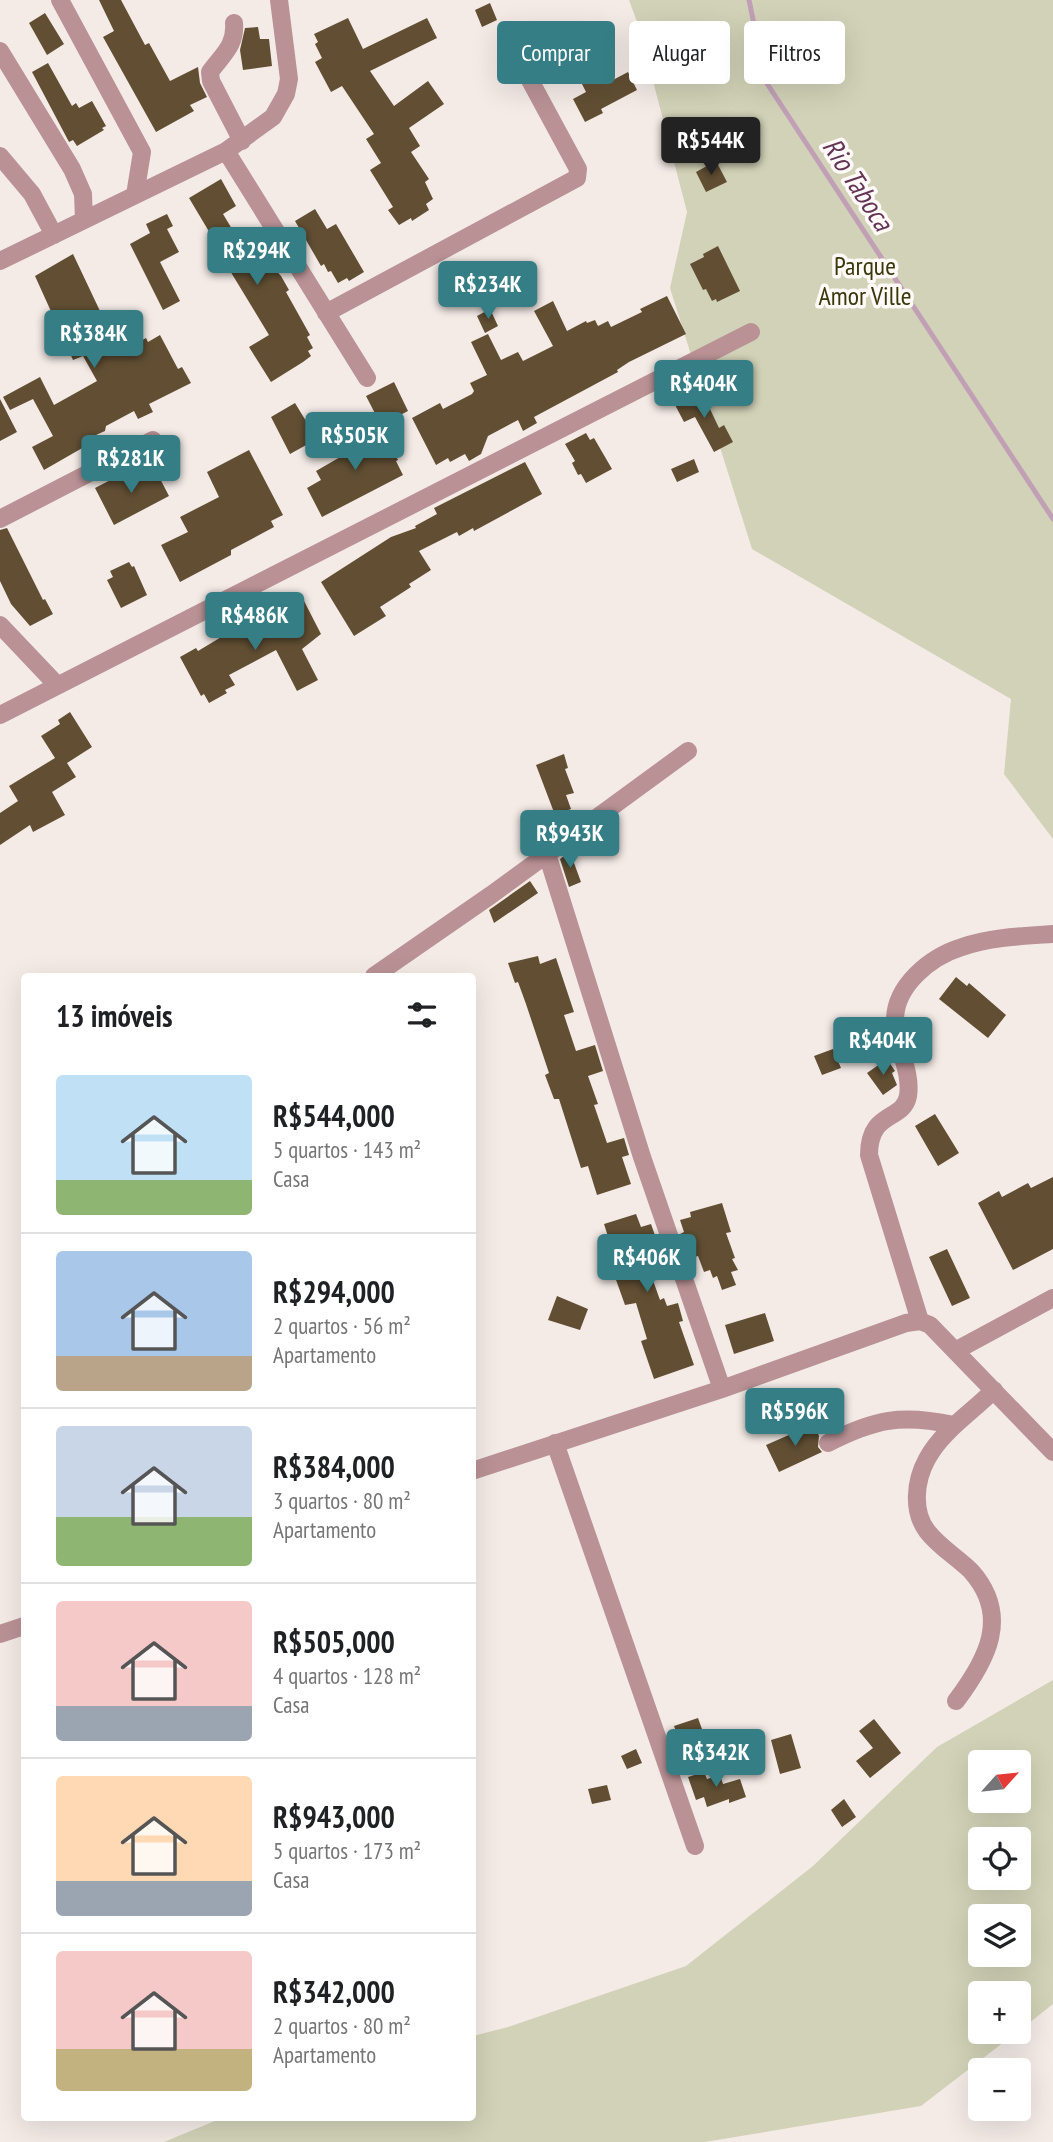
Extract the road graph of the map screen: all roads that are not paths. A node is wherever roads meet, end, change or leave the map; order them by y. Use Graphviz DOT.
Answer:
graph roads {
  1 [pos="60,0"];
  2 [pos="279,0"];
  3 [pos="234,23"];
  4 [pos="0,51"];
  5 [pos="532,84"];
  6 [pos="246,138"];
  7 [pos="226,151"];
  8 [pos="0,156"];
  9 [pos="135,195"];
  10 [pos="84,220"];
  11 [pos="54,234"];
  12 [pos="0,261"];
  13 [pos="326,313"];
  14 [pos="751,332"];
  15 [pos="366,378"];
  16 [pos="153,440"];
  17 [pos="0,520"];
  18 [pos="0,625"];
  19 [pos="57,685"];
  20 [pos="0,715"];
  21 [pos="688,751"];
  22 [pos="547,854"];
  23 [pos="1053,934"];
  24 [pos="378,973"];
  25 [pos="1053,1298"];
  26 [pos="920,1321"];
  27 [pos="955,1351"];
  28 [pos="722,1389"];
  29 [pos="994,1390"];
  30 [pos="954,1425"];
  31 [pos="555,1443"];
  32 [pos="828,1443"];
  33 [pos="1053,1452"];
  34 [pos="476,1470"];
  35 [pos="21,1627"];
  36 [pos="0,1634"];
  37 [pos="956,1701"];
  38 [pos="695,1846"];
  1 -- 9 [label="street"];
  2 -- 6 [label="street"];
  3 -- 6 [label="street"];
  4 -- 10 [label="street"];
  5 -- 13 [label="street"];
  6 -- 7 [label="street"];
  7 -- 9 [label="street"];
  7 -- 13 [label="street"];
  8 -- 11 [label="street"];
  9 -- 10 [label="street"];
  10 -- 11 [label="street"];
  11 -- 12 [label="street"];
  13 -- 15 [label="street"];
  14 -- 19 [label="street"];
  16 -- 17 [label="street"];
  18 -- 19 [label="street"];
  19 -- 20 [label="street"];
  21 -- 22 [label="street"];
  22 -- 24 [label="street"];
  22 -- 28 [label="street"];
  23 -- 26 [label="street"];
  25 -- 27 [label="street"];
  26 -- 27 [label="street"];
  26 -- 28 [label="street"];
  27 -- 29 [label="street"];
  28 -- 31 [label="street"];
  29 -- 30 [label="street"];
  29 -- 33 [label="street"];
  30 -- 32 [label="street"];
  30 -- 37 [label="street"];
  31 -- 34 [label="street"];
  31 -- 38 [label="street"];
  35 -- 36 [label="street"];
}
